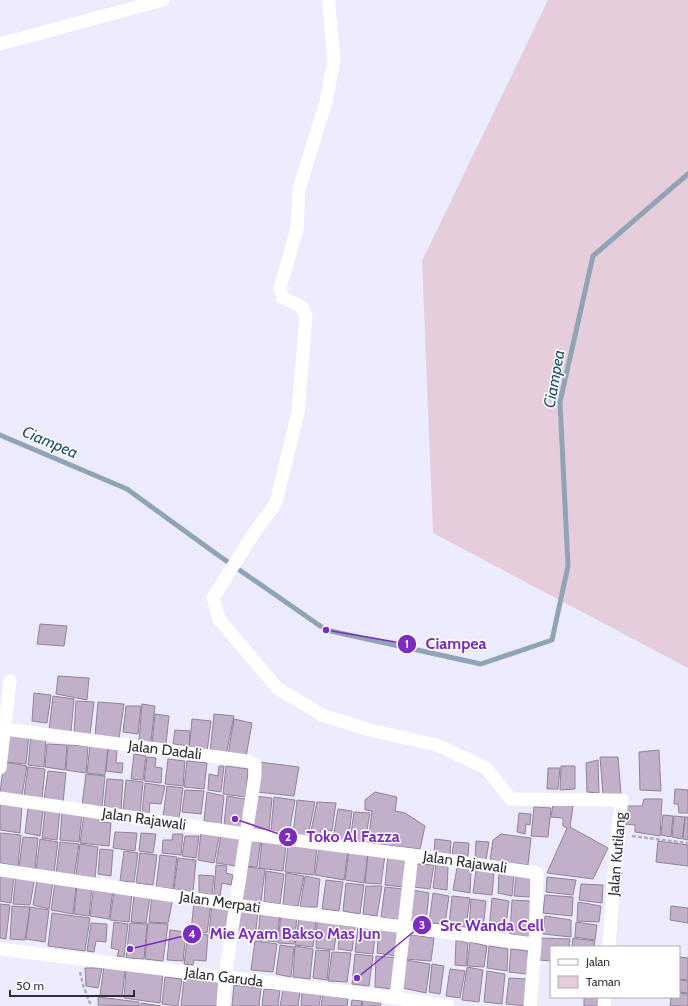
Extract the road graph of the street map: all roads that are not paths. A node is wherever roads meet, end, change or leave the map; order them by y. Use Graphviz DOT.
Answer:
graph roads {
  1 [pos="164,0"];
  2 [pos="329,0"];
  3 [pos="0,44"];
  4 [pos="10,681"];
  5 [pos="5,729"];
  6 [pos="0,768"];
  7 [pos="0,798"];
  8 [pos="246,834"];
  9 [pos="412,854"];
  10 [pos="0,870"];
  11 [pos="236,905"];
  12 [pos="403,927"];
  13 [pos="535,944"];
  14 [pos="609,946"];
  15 [pos="0,949"];
  16 [pos="226,977"];
  17 [pos="403,1001"];
  18 [pos="223,1006"];
  19 [pos="448,1006"];
  20 [pos="530,1006"];
  1 -- 3 [label="street"];
  2 -- 14 [label="street, Jalan Kutilang"];
  4 -- 5 [label="street"];
  5 -- 6 [label="street"];
  5 -- 8 [label="street, Jalan Dadali"];
  7 -- 8 [label="street, Jalan Rajawali"];
  8 -- 9 [label="street, Jalan Rajawali"];
  8 -- 11 [label="street"];
  9 -- 12 [label="street"];
  9 -- 13 [label="street, Jalan Rajawali"];
  10 -- 11 [label="street, Jalan Merpati"];
  11 -- 12 [label="street, Jalan Merpati"];
  11 -- 16 [label="street"];
  12 -- 13 [label="street, Jalan Merpati"];
  12 -- 17 [label="street"];
  13 -- 20 [label="street, Jalan Rajawali"];
  15 -- 16 [label="street, Jalan Garuda"];
  16 -- 17 [label="street, Jalan Garuda"];
  16 -- 18 [label="street"];
  17 -- 19 [label="street, Jalan Garuda"];
}
